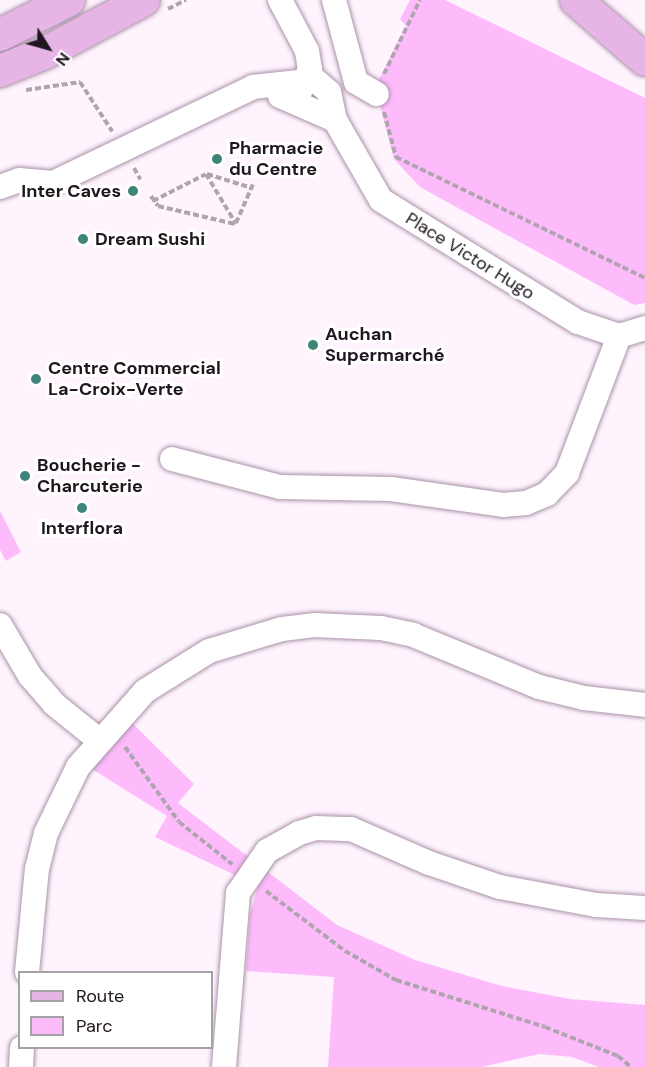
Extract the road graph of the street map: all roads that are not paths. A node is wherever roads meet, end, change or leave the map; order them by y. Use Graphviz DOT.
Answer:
graph roads {
  1 [pos="69,0"];
  2 [pos="144,0"];
  3 [pos="280,0"];
  4 [pos="334,0"];
  5 [pos="576,0"];
  6 [pos="599,0"];
  7 [pos="0,35"];
  8 [pos="645,40"];
  9 [pos="645,60"];
  10 [pos="305,80"];
  11 [pos="6,81"];
  12 [pos="253,87"];
  13 [pos="381,92"];
  14 [pos="295,102"];
  15 [pos="335,120"];
  16 [pos="0,187"];
  17 [pos="645,327"];
  18 [pos="619,336"];
  19 [pos="172,459"];
  20 [pos="0,625"];
  21 [pos="645,705"];
  22 [pos="99,740"];
  23 [pos="645,908"];
  24 [pos="27,971"];
  25 [pos="22,1049"];
  26 [pos="21,1067"];
  27 [pos="224,1067"];
  1 -- 7 [label="main road"];
  2 -- 11 [label="main road"];
  3 -- 10 [label="street"];
  4 -- 13 [label="street"];
  5 -- 9 [label="main road"];
  6 -- 8 [label="main road"];
  10 -- 12 [label="street"];
  10 -- 14 [label="street"];
  10 -- 15 [label="street, Place Victor Hugo"];
  12 -- 14 [label="street"];
  12 -- 16 [label="street"];
  14 -- 15 [label="street"];
  15 -- 18 [label="street, Place Victor Hugo"];
  17 -- 18 [label="street"];
  18 -- 19 [label="street"];
  20 -- 22 [label="street"];
  21 -- 22 [label="street"];
  22 -- 24 [label="street"];
  23 -- 27 [label="street"];
  25 -- 26 [label="street"];
}
